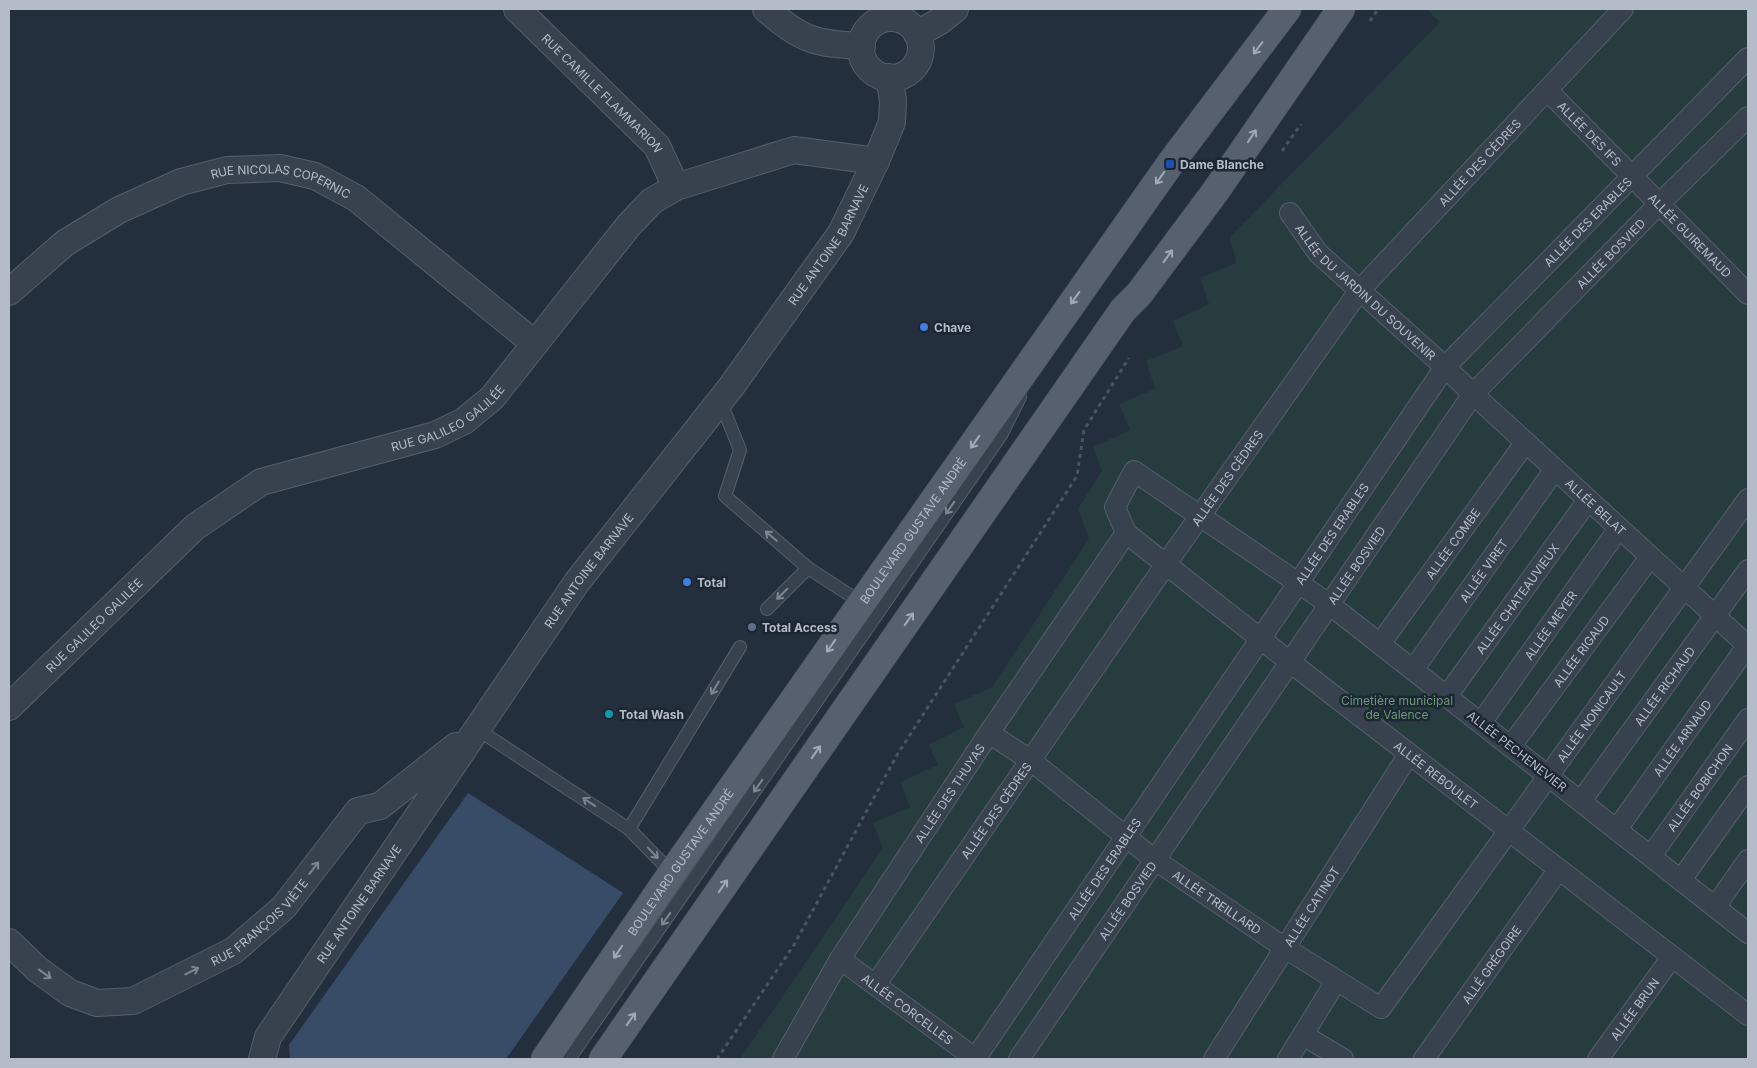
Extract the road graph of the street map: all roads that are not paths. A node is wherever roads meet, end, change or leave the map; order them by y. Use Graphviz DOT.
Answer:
graph roads {
  1 [pos="518,9"];
  2 [pos="766,9"];
  3 [pos="955,9"];
  4 [pos="1287,9"];
  5 [pos="1340,9"];
  6 [pos="1623,9"];
  7 [pos="906,21"];
  8 [pos="862,46"];
  9 [pos="1748,58"];
  10 [pos="889,77"];
  11 [pos="1547,90"];
  12 [pos="1748,117"];
  13 [pos="876,162"];
  14 [pos="1632,176"];
  15 [pos="676,187"];
  16 [pos="1659,204"];
  17 [pos="1290,213"];
  18 [pos="1359,291"];
  19 [pos="9,292"];
  20 [pos="1748,294"];
  21 [pos="1053,330"];
  22 [pos="534,343"];
  23 [pos="1445,366"];
  24 [pos="1473,394"];
  25 [pos="720,400"];
  26 [pos="1525,443"];
  27 [pos="1555,469"];
  28 [pos="1748,499"];
  29 [pos="1588,500"];
  30 [pos="1200,517"];
  31 [pos="1619,528"];
  32 [pos="1126,533"];
  33 [pos="1650,557"];
  34 [pos="1166,564"];
  35 [pos="808,568"];
  36 [pos="1748,570"];
  37 [pos="1298,584"];
  38 [pos="1684,588"];
  39 [pos="862,603"];
  40 [pos="1329,604"];
  41 [pos="767,609"];
  42 [pos="1715,616"];
  43 [pos="1259,638"];
  44 [pos="1380,644"];
  45 [pos="1748,645"];
  46 [pos="740,647"];
  47 [pos="1290,662"];
  48 [pos="1413,670"];
  49 [pos="1447,696"];
  50 [pos="9,708"];
  51 [pos="1748,718"];
  52 [pos="1481,722"];
  53 [pos="477,730"];
  54 [pos="988,732"];
  55 [pos="1511,746"];
  56 [pos="1409,754"];
  57 [pos="1030,760"];
  58 [pos="1549,775"];
  59 [pos="1748,786"];
  60 [pos="1581,801"];
  61 [pos="629,829"];
  62 [pos="1617,829"];
  63 [pos="1509,831"];
  64 [pos="1126,836"];
  65 [pos="1651,856"];
  66 [pos="1155,860"];
  67 [pos="1748,860"];
  68 [pos="1559,869"];
  69 [pos="672,873"];
  70 [pos="1681,880"];
  71 [pos="1715,907"];
  72 [pos="1747,930"];
  73 [pos="9,942"];
  74 [pos="1285,948"];
  75 [pos="1672,957"];
  76 [pos="840,959"];
  77 [pos="1336,981"];
  78 [pos="876,984"];
  79 [pos="1381,1008"];
  80 [pos="1748,1015"];
  81 [pos="1303,1035"];
  82 [pos="262,1059"];
  83 [pos="546,1059"];
  84 [pos="569,1059"];
  85 [pos="603,1059"];
  86 [pos="783,1059"];
  87 [pos="976,1059"];
  88 [pos="1019,1059"];
  89 [pos="1214,1059"];
  90 [pos="1288,1059"];
  91 [pos="1343,1059"];
  92 [pos="1424,1059"];
  93 [pos="1598,1059"];
  1 -- 15 [label="street, RUE CAMILLE FLAMMARION"];
  2 -- 8 [label="street"];
  3 -- 7 [label="street"];
  4 -- 21 [label="main road, BOULEVARD GUSTAVE ANDRÉ, one-way"];
  85 -- 5 [label="main road, one-way"];
  6 -- 11 [label="street, ALLÉE DES CÈDRES"];
  7 -- 8 [label="street"];
  7 -- 10 [label="street"];
  8 -- 10 [label="street"];
  9 -- 14 [label="street, ALLÉE DES ERABLES"];
  10 -- 13 [label="street, RUE ANTOINE BARNAVE"];
  11 -- 14 [label="street, ALLÉE DES IFS"];
  11 -- 18 [label="street, ALLÉE DES CÈDRES"];
  12 -- 16 [label="street, ALLÉE BOSVIED"];
  13 -- 15 [label="street, RUE GALILEO GALILÉE"];
  13 -- 25 [label="street, RUE ANTOINE BARNAVE"];
  14 -- 16 [label="street, ALLÉE GUIREMAUD"];
  14 -- 23 [label="street, ALLÉE DES ERABLES"];
  15 -- 22 [label="street, RUE GALILEO GALILÉE"];
  16 -- 20 [label="street, ALLÉE GUIREMAUD"];
  16 -- 24 [label="street, ALLÉE BOSVIED"];
  17 -- 18 [label="street, ALLÉE DU JARDIN DU SOUVENIR"];
  18 -- 23 [label="street, ALLÉE DU JARDIN DU SOUVENIR"];
  18 -- 30 [label="street, ALLÉE DES CÈDRES"];
  19 -- 22 [label="street, RUE NICOLAS COPERNIC"];
  21 -- 39 [label="main road, BOULEVARD GUSTAVE ANDRÉ, one-way"];
  21 -- 84 [label="lane, one-way"];
  22 -- 50 [label="street, RUE GALILEO GALILÉE"];
  23 -- 24 [label="street, ALLÉE BELAT"];
  23 -- 37 [label="street, ALLÉE DES ERABLES"];
  24 -- 26 [label="street, ALLÉE BELAT"];
  24 -- 40 [label="street, ALLÉE BOSVIED"];
  35 -- 25 [label="lane, one-way"];
  25 -- 53 [label="street, RUE ANTOINE BARNAVE"];
  26 -- 27 [label="street, ALLÉE BELAT"];
  26 -- 44 [label="street, ALLÉE COMBE"];
  27 -- 29 [label="street, ALLÉE BELAT"];
  27 -- 48 [label="street, ALLÉE VIRET"];
  28 -- 38 [label="street, ALLÉE NONICAULT"];
  29 -- 31 [label="street, ALLÉE BELAT"];
  29 -- 49 [label="street, ALLÉE CHATEAUVIEUX"];
  30 -- 32 [label="street, ALLÉE PECHENEVIER"];
  30 -- 34 [label="street, ALLÉE DES CÈDRES"];
  30 -- 37 [label="street, ALLÉE PECHENEVIER"];
  31 -- 33 [label="street, ALLÉE BELAT"];
  31 -- 52 [label="street, ALLÉE MEYER"];
  32 -- 34 [label="street, ALLÉE REBOULET"];
  32 -- 54 [label="street, ALLÉE DES THUYAS"];
  33 -- 38 [label="street, ALLÉE BELAT"];
  33 -- 55 [label="street, ALLÉE RIGAUD"];
  34 -- 43 [label="street, ALLÉE REBOULET"];
  34 -- 57 [label="street, ALLÉE DES CÈDRES"];
  35 -- 39 [label="lane"];
  35 -- 41 [label="lane, one-way"];
  36 -- 42 [label="street, ALLÉE RICHAUD"];
  37 -- 40 [label="street, ALLÉE PECHENEVIER"];
  37 -- 43 [label="street, ALLÉE DES ERABLES"];
  38 -- 42 [label="street, ALLÉE BELAT"];
  38 -- 58 [label="street, ALLÉE NONICAULT"];
  39 -- 69 [label="main road, BOULEVARD GUSTAVE ANDRÉ, one-way"];
  40 -- 44 [label="street, ALLÉE PECHENEVIER"];
  40 -- 47 [label="street, ALLÉE BOSVIED"];
  42 -- 45 [label="street, ALLÉE BELAT"];
  42 -- 60 [label="street, ALLÉE RICHAUD"];
  43 -- 47 [label="street, ALLÉE REBOULET"];
  43 -- 64 [label="street, ALLÉE DES ERABLES"];
  44 -- 48 [label="street, ALLÉE PECHENEVIER"];
  45 -- 62 [label="street, ALLÉE ARNAUD"];
  46 -- 61 [label="lane, one-way"];
  47 -- 56 [label="street, ALLÉE REBOULET"];
  47 -- 66 [label="street, ALLÉE BOSVIED"];
  48 -- 49 [label="street, ALLÉE PECHENEVIER"];
  49 -- 52 [label="street, ALLÉE PECHENEVIER"];
  51 -- 65 [label="street, ALLÉE BOBICHON"];
  52 -- 55 [label="street, ALLÉE PECHENEVIER"];
  61 -- 53 [label="lane, one-way"];
  73 -- 53 [label="street, RUE FRANÇOIS VIÈTE, one-way"];
  53 -- 82 [label="street, RUE ANTOINE BARNAVE"];
  54 -- 57 [label="street, ALLÉE TREILLARD"];
  54 -- 76 [label="street, ALLÉE DES THUYAS"];
  55 -- 58 [label="street, ALLÉE PECHENEVIER"];
  56 -- 63 [label="street, ALLÉE REBOULET"];
  56 -- 74 [label="street, ALLÉE CATINOT"];
  57 -- 64 [label="street, ALLÉE TREILLARD"];
  57 -- 78 [label="street, ALLÉE DES CÈDRES"];
  58 -- 60 [label="street, ALLÉE PECHENEVIER"];
  58 -- 63 [label="street, ALLÉE NONICAULT"];
  59 -- 70 [label="street"];
  60 -- 62 [label="street, ALLÉE PECHENEVIER"];
  61 -- 69 [label="lane, one-way"];
  62 -- 65 [label="street, ALLÉE PECHENEVIER"];
  63 -- 68 [label="street, ALLÉE REBOULET"];
  63 -- 79 [label="street, ALLÉE NONICAULT"];
  64 -- 66 [label="street, ALLÉE TREILLARD"];
  64 -- 87 [label="street, ALLÉE DES ERABLES"];
  65 -- 70 [label="street, ALLÉE PECHENEVIER"];
  66 -- 74 [label="street, ALLÉE TREILLARD"];
  66 -- 88 [label="street, ALLÉE BOSVIED"];
  67 -- 71 [label="street"];
  68 -- 75 [label="street, ALLÉE REBOULET"];
  68 -- 92 [label="street, ALLÉ GRÉGOIRE"];
  69 -- 83 [label="main road, BOULEVARD GUSTAVE ANDRÉ, one-way"];
  70 -- 71 [label="street, ALLÉE PECHENEVIER"];
  71 -- 72 [label="street, ALLÉE PECHENEVIER"];
  74 -- 77 [label="street, ALLÉE TREILLARD"];
  74 -- 89 [label="street, ALLÉE CATINOT"];
  75 -- 80 [label="street, ALLÉE REBOULET"];
  75 -- 93 [label="street, ALLÉE BRUN"];
  76 -- 78 [label="street, ALLÉE CORCELLES"];
  76 -- 86 [label="street, ALLÉE DES THUYAS"];
  77 -- 79 [label="street, ALLÉE TREILLARD"];
  77 -- 81 [label="street"];
  78 -- 87 [label="street, ALLÉE CORCELLES"];
  81 -- 90 [label="street"];
  81 -- 91 [label="street"];
}
